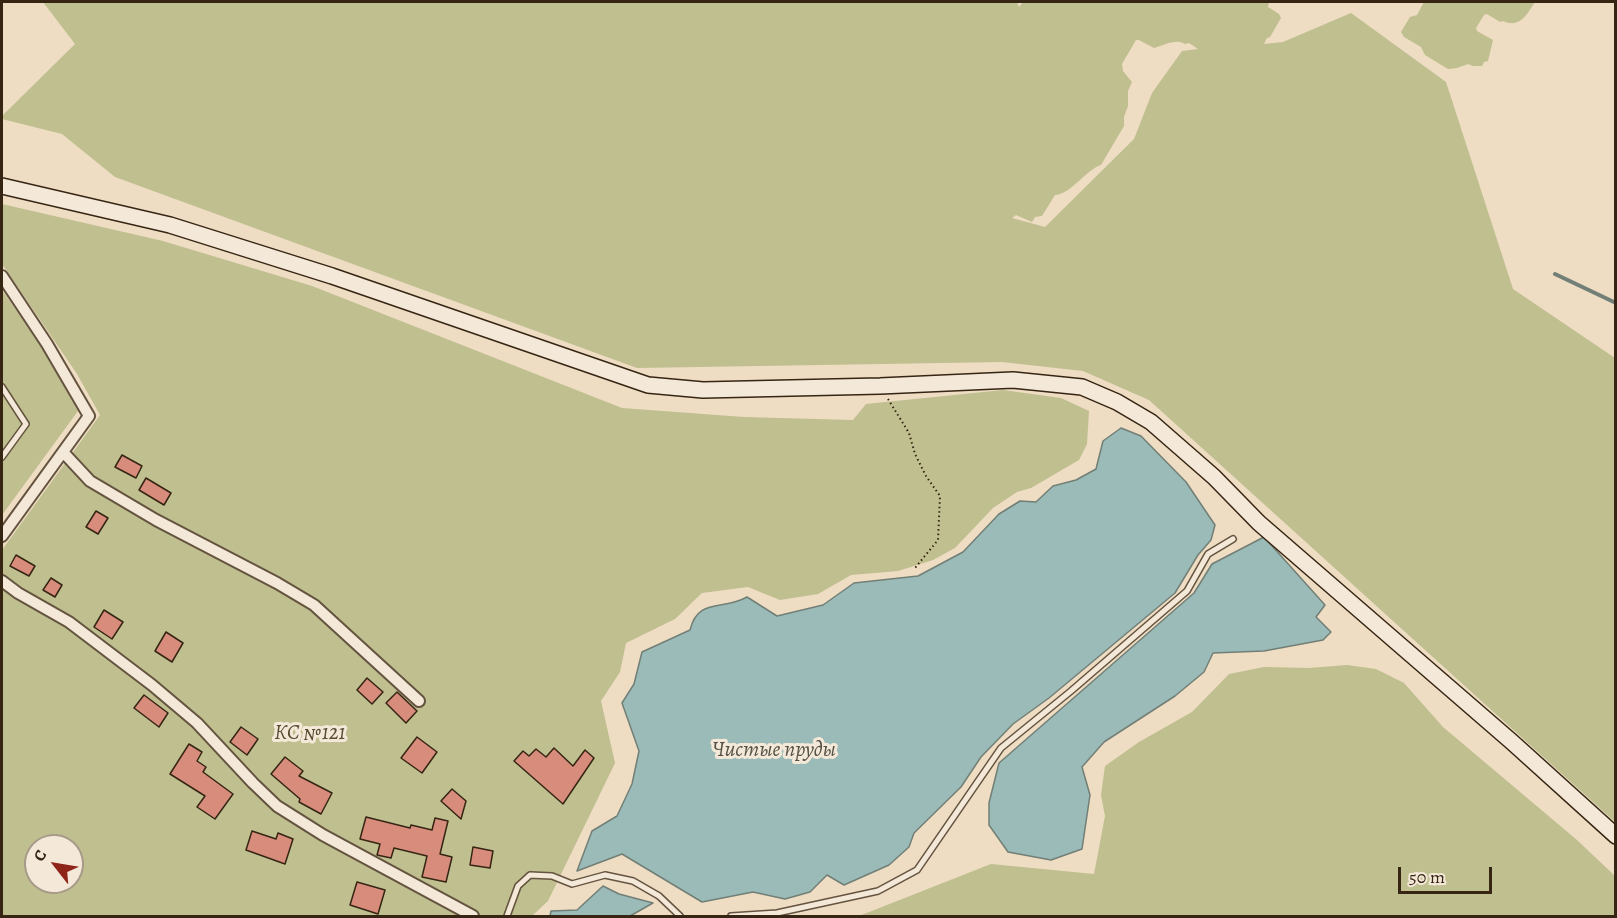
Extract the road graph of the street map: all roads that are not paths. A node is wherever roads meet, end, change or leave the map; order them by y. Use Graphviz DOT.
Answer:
graph roads {
  1 [pos="2,186"];
  2 [pos="2,276"];
  3 [pos="2,387"];
  4 [pos="63,452"];
  5 [pos="2,454"];
  6 [pos="2,536"];
  7 [pos="1233,539"];
  8 [pos="2,581"];
  9 [pos="419,701"];
  10 [pos="1616,836"];
  11 [pos="473,916"];
  12 [pos="507,916"];
  13 [pos="680,916"];
  14 [pos="731,916"];
  1 -- 10 [label="main road"];
  2 -- 4 [label="street"];
  3 -- 5 [label="lane"];
  4 -- 6 [label="street"];
  4 -- 9 [label="street"];
  7 -- 14 [label="lane"];
  8 -- 11 [label="street"];
  12 -- 13 [label="lane"];
}
